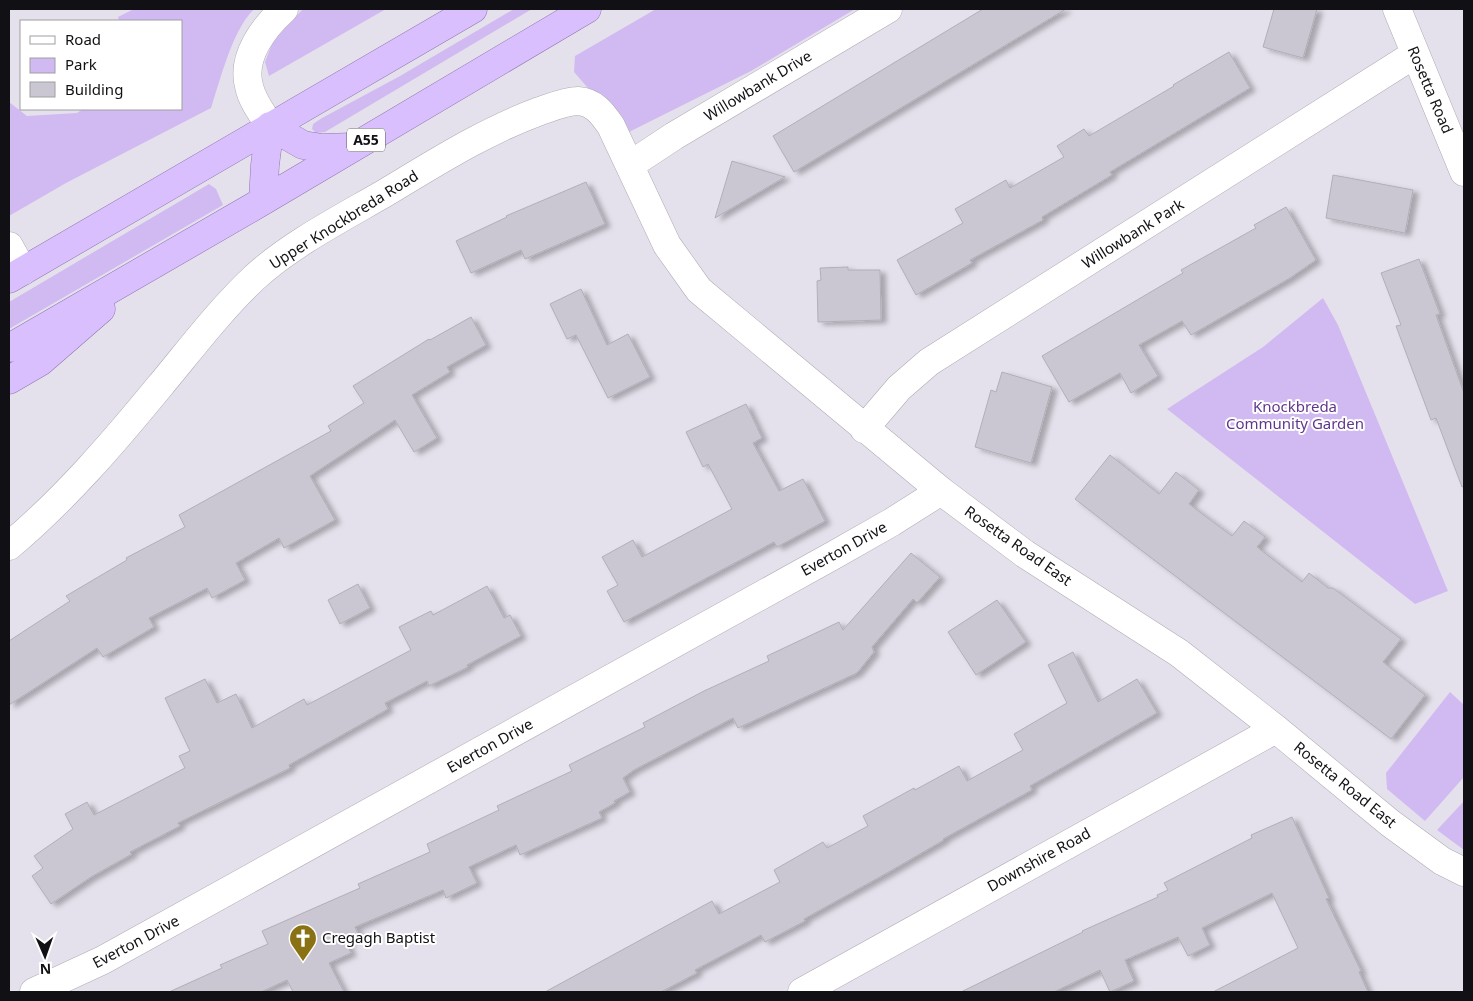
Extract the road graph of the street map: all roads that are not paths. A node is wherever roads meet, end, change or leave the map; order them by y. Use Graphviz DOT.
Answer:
graph roads {
  1 [pos="284,9"];
  2 [pos="473,9"];
  3 [pos="587,9"];
  4 [pos="888,9"];
  5 [pos="1397,9"];
  6 [pos="1415,54"];
  7 [pos="270,126"];
  8 [pos="354,147"];
  9 [pos="630,165"];
  10 [pos="1464,172"];
  11 [pos="263,201"];
  12 [pos="9,246"];
  13 [pos="145,270"];
  14 [pos="16,275"];
  15 [pos="9,348"];
  16 [pos="9,380"];
  17 [pos="864,429"];
  18 [pos="941,491"];
  19 [pos="9,546"];
  20 [pos="1276,729"];
  21 [pos="1464,872"];
  22 [pos="34,992"];
  23 [pos="802,992"];
  1 -- 7 [label="street"];
  2 -- 7 [label="highway"];
  3 -- 8 [label="highway, A55"];
  4 -- 9 [label="street, Willowbank Drive"];
  5 -- 6 [label="street, Rosetta Road"];
  6 -- 10 [label="street, Rosetta Road"];
  6 -- 17 [label="street, Willowbank Park"];
  7 -- 8 [label="highway"];
  7 -- 11 [label="highway"];
  7 -- 14 [label="highway"];
  8 -- 11 [label="highway, A55"];
  9 -- 17 [label="street, Rosetta Road East"];
  9 -- 19 [label="street, Upper Knockbreda Road"];
  11 -- 13 [label="highway, A55"];
  12 -- 14 [label="street"];
  13 -- 15 [label="highway, A55"];
  13 -- 16 [label="highway"];
  17 -- 18 [label="street, Rosetta Road East"];
  18 -- 20 [label="street, Rosetta Road East"];
  18 -- 22 [label="street, Everton Drive"];
  20 -- 21 [label="street, Rosetta Road East"];
  20 -- 23 [label="street, Downshire Road"];
}
